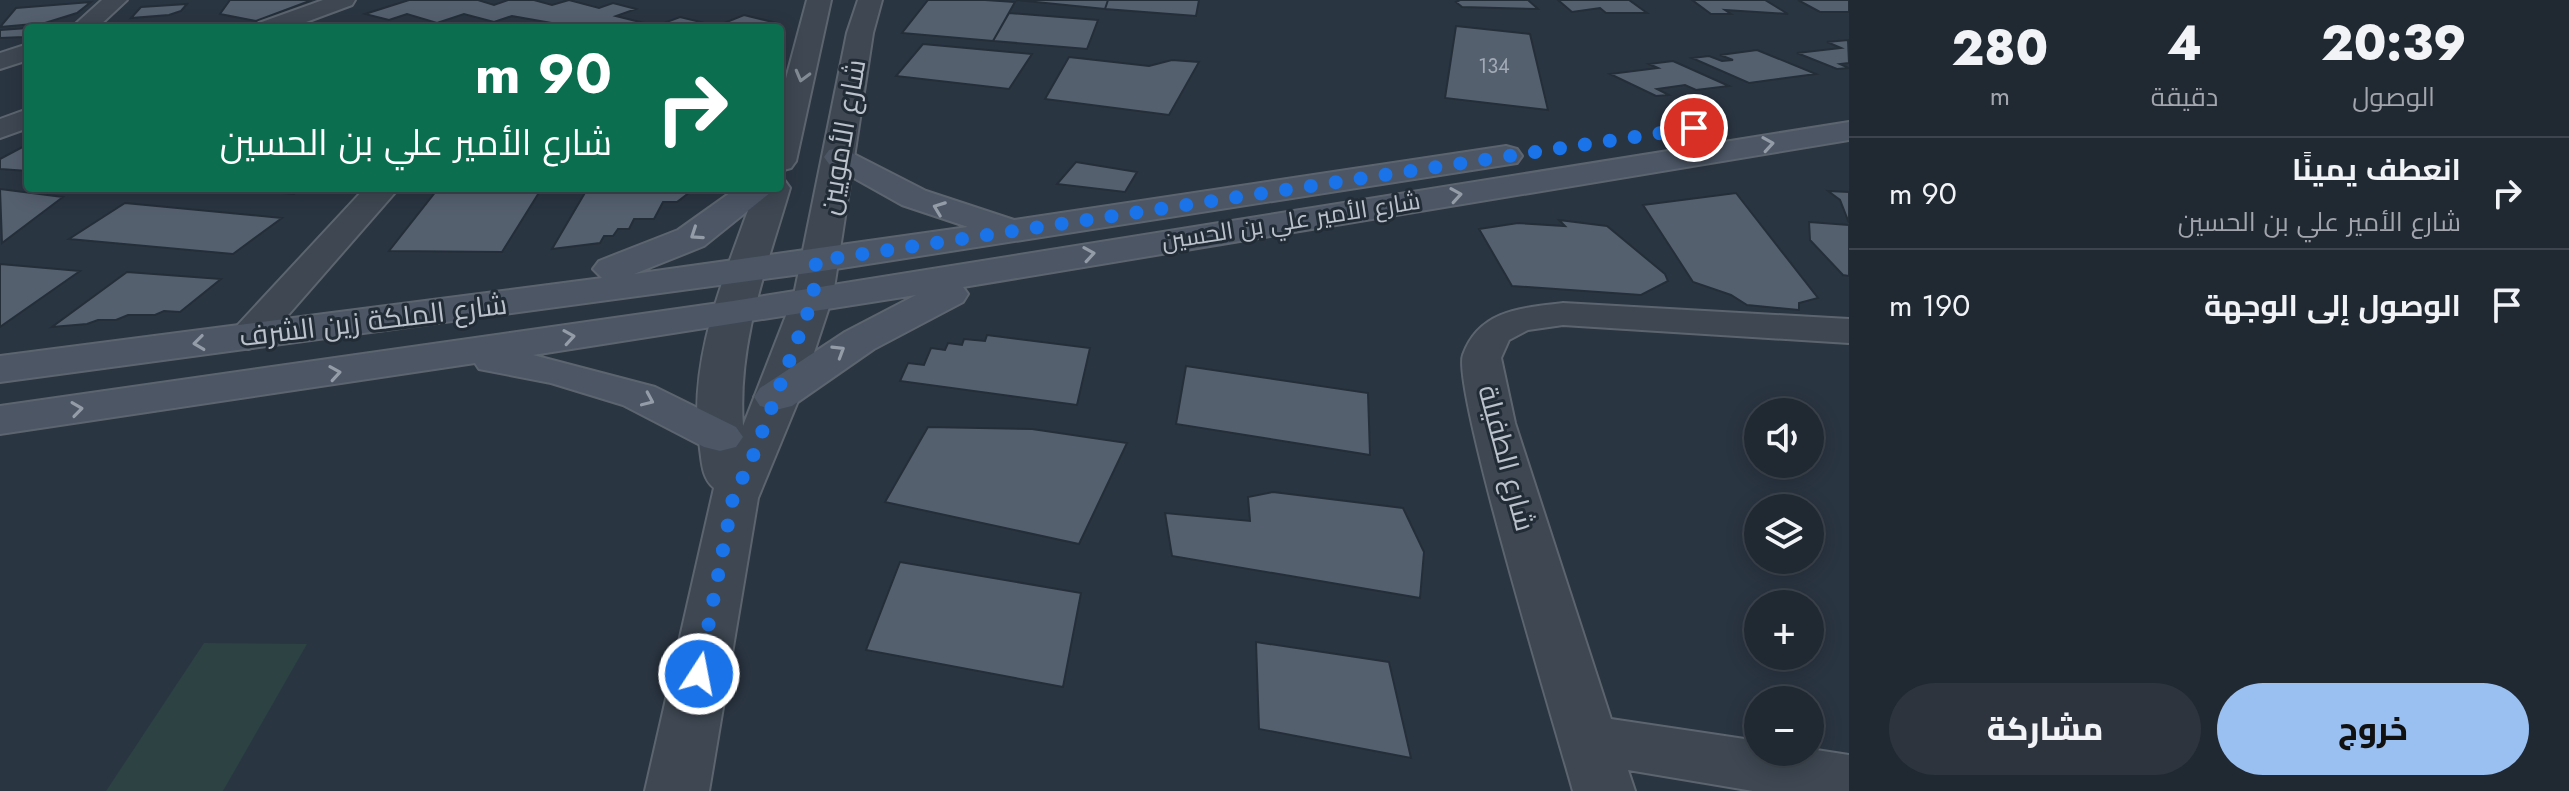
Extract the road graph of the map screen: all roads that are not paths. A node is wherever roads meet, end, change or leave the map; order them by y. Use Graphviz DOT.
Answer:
graph roads {
  1 [pos="116,0"];
  2 [pos="344,0"];
  3 [pos="819,0"];
  4 [pos="870,0"];
  5 [pos="88,24"];
  6 [pos="279,24"];
  7 [pos="24,53"];
  8 [pos="0,61"];
  9 [pos="1849,106"];
  10 [pos="24,120"];
  11 [pos="0,129"];
  12 [pos="1849,131"];
  13 [pos="784,144"];
  14 [pos="840,157"];
  15 [pos="379,192"];
  16 [pos="753,192"];
  17 [pos="772,192"];
  18 [pos="1013,248"];
  19 [pos="746,270"];
  20 [pos="815,280"];
  21 [pos="471,308"];
  22 [pos="733,313"];
  23 [pos="1849,331"];
  24 [pos="248,337"];
  25 [pos="464,353"];
  26 [pos="0,369"];
  27 [pos="776,397"];
  28 [pos="0,420"];
  29 [pos="720,437"];
  30 [pos="733,498"];
  31 [pos="1597,765"];
  32 [pos="1849,781"];
  33 [pos="677,791"];
  1 -- 5 [label="street"];
  2 -- 6 [label="street"];
  3 -- 13 [label="street, شارع الأمويين, one-way"];
  4 -- 14 [label="street, شارع الأمويين"];
  7 -- 8 [label="street"];
  9 -- 18 [label="main road, شارع الأمير علي بن الحسين"];
  10 -- 11 [label="street"];
  18 -- 12 [label="main road, شارع الأمير علي بن الحسين, one-way"];
  18 -- 14 [label="main road, one-way"];
  14 -- 20 [label="street, شارع الأمويين"];
  15 -- 24 [label="street"];
  16 -- 21 [label="main road, one-way"];
  17 -- 19 [label="street, شارع الأمويين"];
  18 -- 20 [label="main road, شارع الأمير علي بن الحسين"];
  27 -- 18 [label="main road, one-way"];
  19 -- 20 [label="main road, شارع الأمير علي بن الحسين"];
  19 -- 21 [label="main road, شارع الملكة زين الشرف"];
  19 -- 22 [label="street, شارع الأمويين"];
  20 -- 22 [label="main road, شارع الأمير علي بن الحسين"];
  20 -- 27 [label="street, شارع الأمويين"];
  21 -- 24 [label="main road, شارع الملكة زين الشرف"];
  25 -- 22 [label="main road, شارع الملكة زين الشرف, one-way"];
  22 -- 29 [label="street, شارع الأمويين"];
  23 -- 31 [label="street, شارع الطفيلة"];
  24 -- 26 [label="main road, شارع الملكة زين الشرف, one-way"];
  28 -- 25 [label="main road, شارع الملكة زين الشرف, one-way"];
  25 -- 29 [label="main road, one-way"];
  27 -- 30 [label="street, شارع الأمويين"];
  29 -- 30 [label="street, شارع الأمويين"];
  30 -- 33 [label="street, شارع الأمويين"];
  31 -- 32 [label="street"];
}
